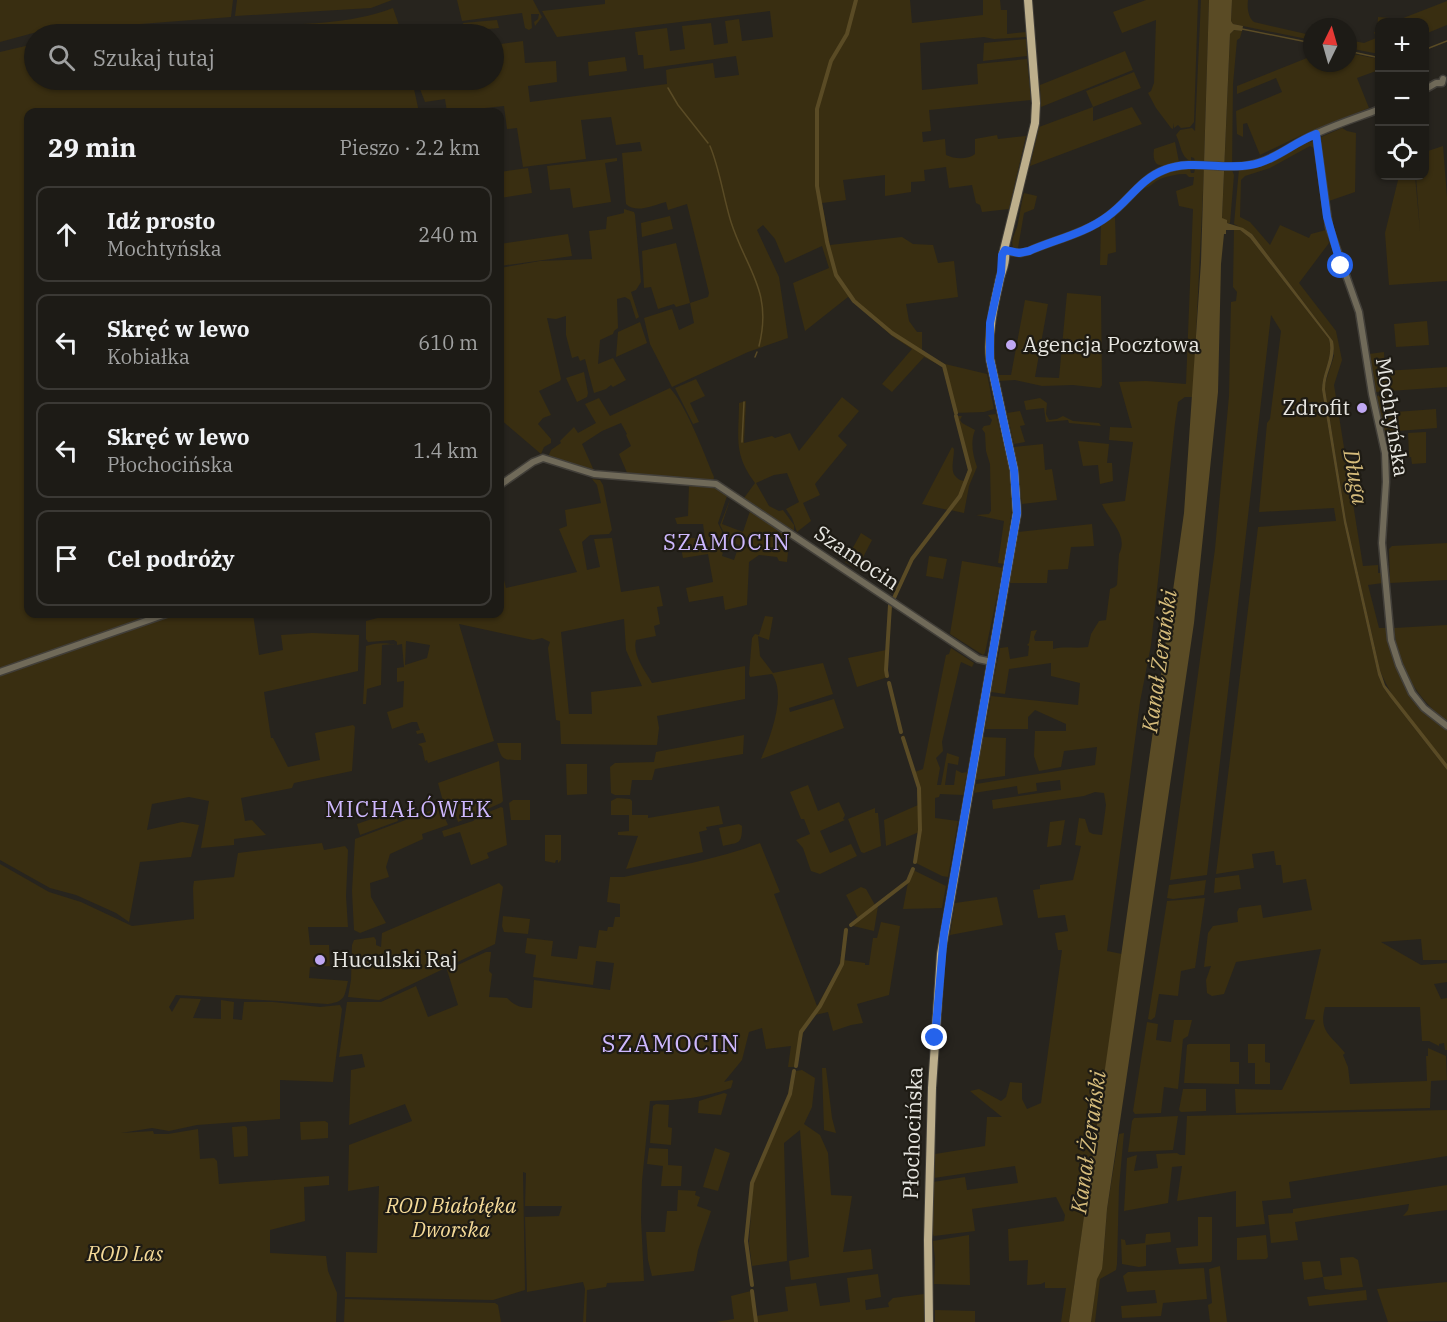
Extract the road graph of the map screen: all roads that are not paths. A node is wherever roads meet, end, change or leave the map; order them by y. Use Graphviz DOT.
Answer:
graph roads {
  1 [pos="1028,0"];
  2 [pos="1445,78"];
  3 [pos="1429,87"];
  4 [pos="1375,111"];
  5 [pos="1316,134"];
  6 [pos="1005,250"];
  7 [pos="504,482"];
  8 [pos="155,618"];
  9 [pos="992,662"];
  10 [pos="0,672"];
  11 [pos="1447,726"];
  12 [pos="929,1322"];
  1 -- 6 [label="main road, Płochocińska"];
  2 -- 3 [label="street"];
  4 -- 5 [label="street"];
  5 -- 6 [label="street"];
  5 -- 11 [label="street, Mochtyńska"];
  6 -- 9 [label="main road, Płochocińska"];
  7 -- 9 [label="street, Szamocin"];
  8 -- 10 [label="street"];
  9 -- 12 [label="main road, Płochocińska"];
}
